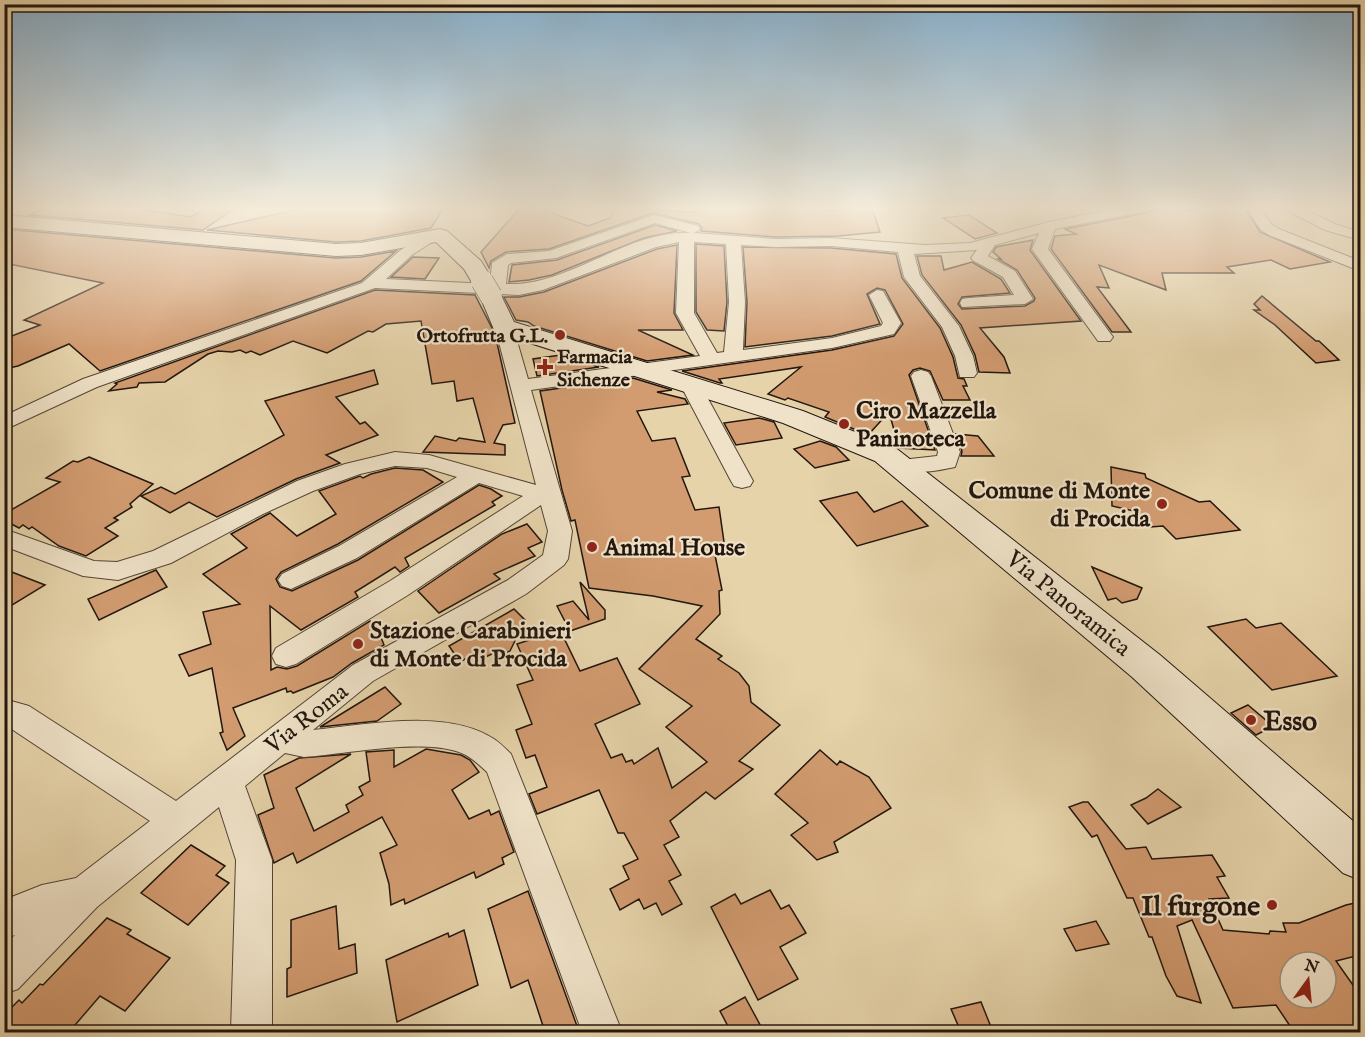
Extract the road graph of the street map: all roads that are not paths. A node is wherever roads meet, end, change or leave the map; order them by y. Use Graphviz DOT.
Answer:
graph roads {
  1 [pos="403,255"];
  2 [pos="462,255"];
  3 [pos="547,255"];
  4 [pos="621,255"];
  5 [pos="689,255"];
  6 [pos="734,255"];
  7 [pos="907,255"];
  8 [pos="980,255"];
  9 [pos="1045,255"];
  10 [pos="1333,255"];
  11 [pos="1360,266"];
  12 [pos="373,283"];
  13 [pos="490,289"];
  14 [pos="877,295"];
  15 [pos="968,303"];
  16 [pos="504,327"];
  17 [pos="1104,337"];
  18 [pos="733,357"];
  19 [pos="712,360"];
  20 [pos="641,370"];
  21 [pos="967,373"];
  22 [pos="921,376"];
  23 [pos="520,386"];
  24 [pos="691,386"];
  25 [pos="4,424"];
  26 [pos="900,466"];
  27 [pos="476,476"];
  28 [pos="742,481"];
  29 [pos="546,496"];
  30 [pos="4,537"];
  31 [pos="291,579"];
  32 [pos="286,656"];
  33 [pos="4,711"];
  34 [pos="280,739"];
  35 [pos="226,780"];
  36 [pos="176,822"];
  37 [pos="1360,857"];
  38 [pos="84,894"];
  39 [pos="4,921"];
  40 [pos="4,975"];
  41 [pos="252,1032"];
  42 [pos="602,1032"];
  1 -- 12 [label="street"];
  2 -- 13 [label="street, Via Roma"];
  3 -- 13 [label="street"];
  4 -- 13 [label="street"];
  5 -- 19 [label="street"];
  6 -- 18 [label="street"];
  7 -- 21 [label="street"];
  8 -- 15 [label="street"];
  9 -- 17 [label="street"];
  10 -- 11 [label="street"];
  12 -- 13 [label="street"];
  12 -- 25 [label="street"];
  13 -- 16 [label="street, Via Roma"];
  14 -- 18 [label="street"];
  16 -- 20 [label="street, Via Panoramica"];
  16 -- 23 [label="street, Via Roma"];
  18 -- 19 [label="street"];
  19 -- 20 [label="street"];
  20 -- 23 [label="street"];
  20 -- 24 [label="street, Via Panoramica"];
  22 -- 26 [label="street"];
  23 -- 29 [label="street, Via Roma"];
  24 -- 26 [label="street, Via Panoramica"];
  24 -- 28 [label="street"];
  26 -- 37 [label="street, Via Panoramica"];
  27 -- 29 [label="street"];
  27 -- 30 [label="street"];
  27 -- 31 [label="street"];
  29 -- 32 [label="street"];
  29 -- 34 [label="street, Via Roma"];
  33 -- 36 [label="street"];
  34 -- 35 [label="street, Via Roma"];
  34 -- 42 [label="street"];
  35 -- 36 [label="street, Via Roma"];
  35 -- 41 [label="street"];
  36 -- 38 [label="street, Via Roma"];
  38 -- 39 [label="street"];
  38 -- 40 [label="street, Via Roma"];
}
